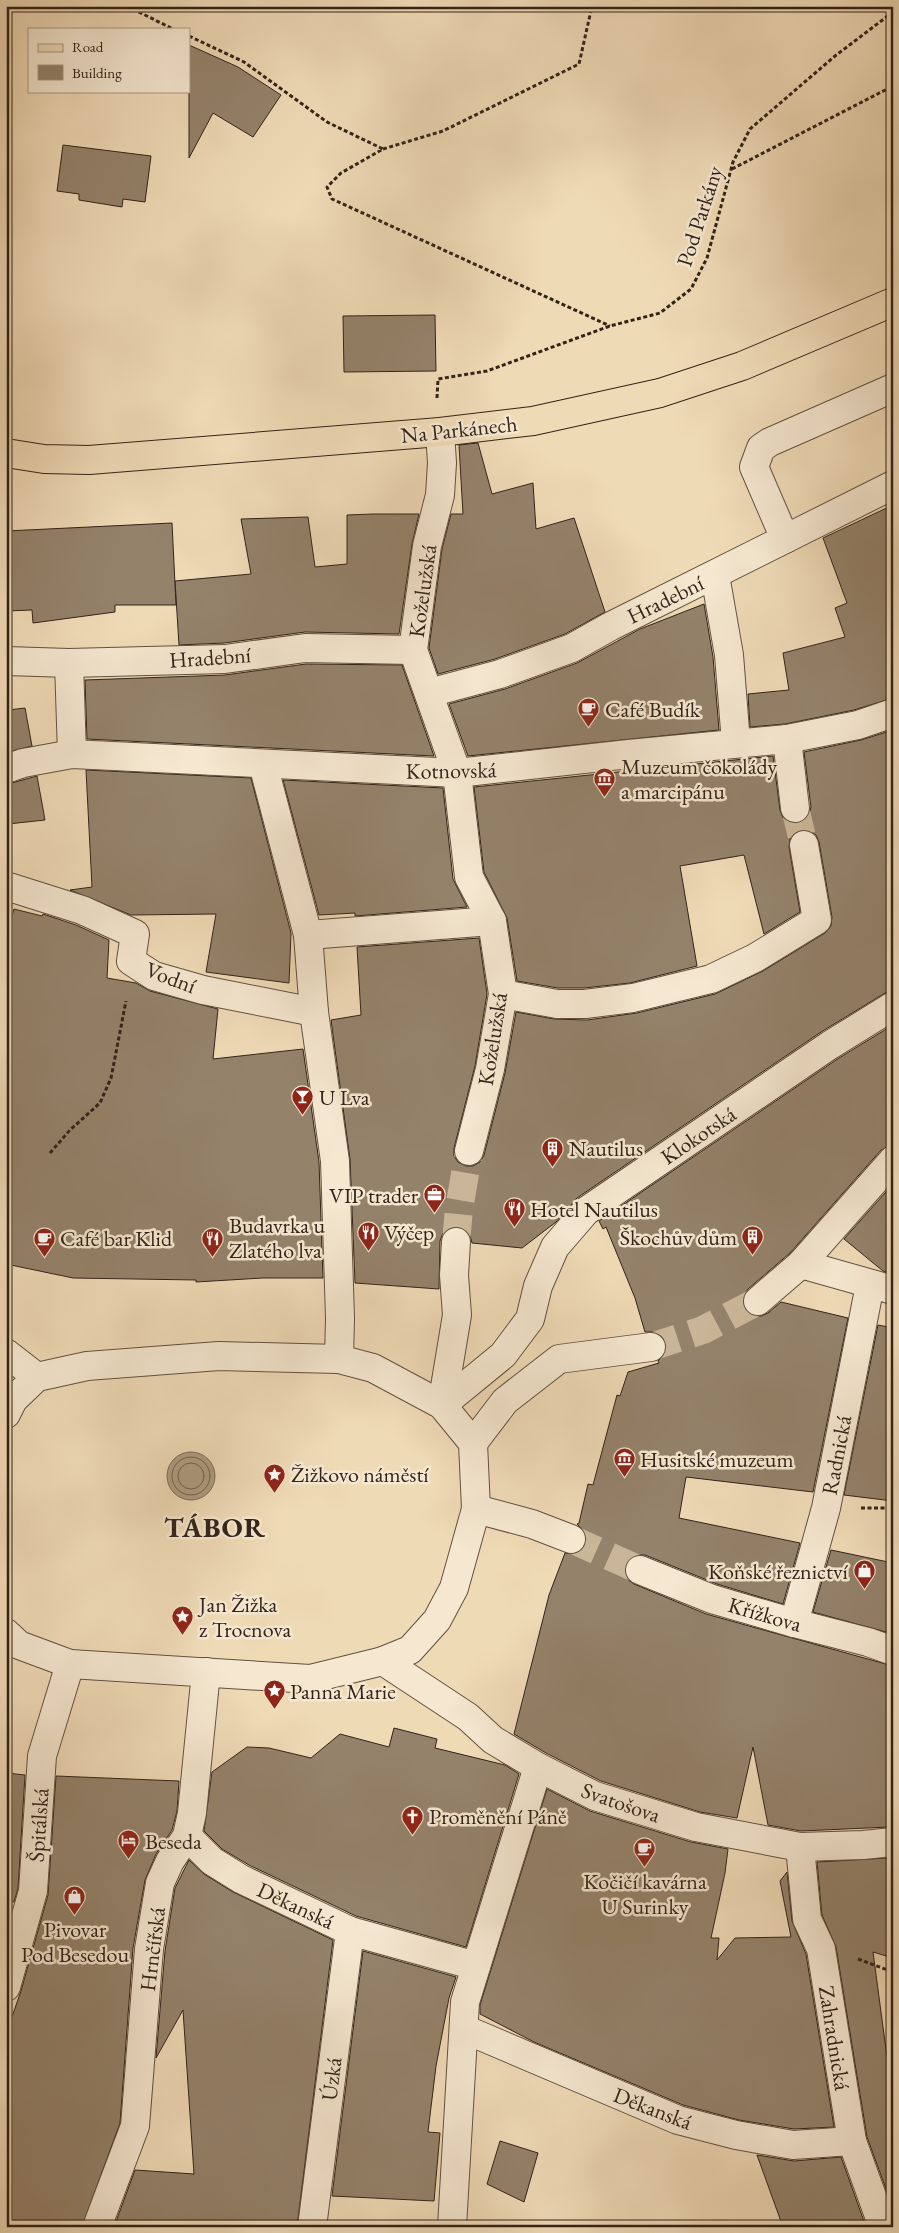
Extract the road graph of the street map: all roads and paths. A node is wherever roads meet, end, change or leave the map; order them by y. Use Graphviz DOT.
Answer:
graph roads {
  1 [pos="127,6"];
  2 [pos="592,6"];
  3 [pos="893,12"];
  4 [pos="172,28"];
  5 [pos="190,36"];
  6 [pos="893,86"];
  7 [pos="383,149"];
  8 [pos="732,169"];
  9 [pos="893,302"];
  10 [pos="610,326"];
  11 [pos="438,379"];
  12 [pos="893,388"];
  13 [pos="440,432"];
  14 [pos="6,453"];
  15 [pos="893,485"];
  16 [pos="785,539"];
  17 [pos="715,575"];
  18 [pos="413,650"];
  19 [pos="6,661"];
  20 [pos="69,663"];
  21 [pos="429,693"];
  22 [pos="893,713"];
  23 [pos="786,739"];
  24 [pos="736,743"];
  25 [pos="72,754"];
  26 [pos="263,764"];
  27 [pos="6,769"];
  28 [pos="457,773"];
  29 [pos="796,808"];
  30 [pos="804,844"];
  31 [pos="6,886"];
  32 [pos="492,921"];
  33 [pos="308,935"];
  34 [pos="131,961"];
  35 [pos="503,994"];
  36 [pos="893,1006"];
  37 [pos="314,1012"];
  38 [pos="469,1152"];
  39 [pos="50,1154"];
  40 [pos="893,1160"];
  41 [pos="456,1242"];
  42 [pos="801,1264"];
  43 [pos="881,1288"];
  44 [pos="758,1301"];
  45 [pos="651,1346"];
  46 [pos="6,1353"];
  47 [pos="339,1359"];
  48 [pos="37,1377"];
  49 [pos="8,1402"];
  50 [pos="442,1405"];
  51 [pos="473,1443"];
  52 [pos="476,1509"];
  53 [pos="571,1539"];
  54 [pos="640,1570"];
  55 [pos="794,1623"];
  56 [pos="6,1633"];
  57 [pos="893,1651"];
  58 [pos="384,1661"];
  59 [pos="70,1664"];
  60 [pos="206,1672"];
  61 [pos="538,1766"];
  62 [pos="186,1836"];
  63 [pos="893,1842"];
  64 [pos="800,1847"];
  65 [pos="350,1931"];
  66 [pos="476,1966"];
  67 [pos="6,1987"];
  68 [pos="464,2029"];
  69 [pos="852,2141"];
  70 [pos="97,2227"];
  71 [pos="312,2227"];
  72 [pos="452,2227"];
  73 [pos="883,2227"];
  1 -- 4 [label="path"];
  2 -- 7 [label="path"];
  3 -- 8 [label="path, Pod Parkány"];
  5 -- 7 [label="path"];
  6 -- 8 [label="path"];
  7 -- 10 [label="path"];
  8 -- 10 [label="path, Pod Parkány"];
  9 -- 13 [label="main road, Na Parkánech"];
  10 -- 11 [label="path, Pod Parkány"];
  12 -- 16 [label="street"];
  13 -- 14 [label="main road, Na Parkánech"];
  13 -- 18 [label="street, Koželužská"];
  15 -- 16 [label="street, Hradební"];
  16 -- 17 [label="street, Hradební"];
  17 -- 21 [label="street, Hradební"];
  17 -- 24 [label="street"];
  18 -- 20 [label="street, Hradební"];
  18 -- 21 [label="street, Koželužská"];
  19 -- 20 [label="street, Hradební"];
  20 -- 25 [label="street"];
  21 -- 28 [label="street, Koželužská"];
  22 -- 23 [label="street, Kotnovská"];
  23 -- 24 [label="street, Kotnovská"];
  23 -- 29 [label="street"];
  24 -- 28 [label="street, Kotnovská"];
  25 -- 26 [label="street, Kotnovská"];
  25 -- 27 [label="street, Kotnovská"];
  26 -- 28 [label="street, Kotnovská"];
  26 -- 33 [label="street"];
  28 -- 32 [label="street, Koželužská"];
  30 -- 35 [label="street"];
  31 -- 34 [label="street, Vodní"];
  32 -- 33 [label="street"];
  32 -- 35 [label="street, Koželužská"];
  33 -- 37 [label="street"];
  34 -- 37 [label="street, Vodní"];
  34 -- 39 [label="path"];
  35 -- 38 [label="street, Koželužská"];
  36 -- 50 [label="street, Klokotská"];
  37 -- 47 [label="street"];
  40 -- 42 [label="street"];
  41 -- 50 [label="street"];
  42 -- 43 [label="street"];
  42 -- 44 [label="street"];
  43 -- 55 [label="street, Radnická"];
  45 -- 51 [label="street"];
  46 -- 48 [label="street"];
  47 -- 48 [label="street"];
  47 -- 50 [label="street"];
  48 -- 49 [label="street"];
  50 -- 51 [label="street"];
  51 -- 52 [label="street"];
  52 -- 53 [label="street"];
  52 -- 58 [label="street"];
  54 -- 55 [label="street, Křížkova"];
  55 -- 57 [label="street, Křížkova"];
  56 -- 59 [label="street"];
  58 -- 60 [label="street"];
  58 -- 61 [label="street, Svatošova"];
  59 -- 60 [label="street"];
  59 -- 67 [label="street, Špitálská"];
  60 -- 62 [label="street, Hrnčířská"];
  61 -- 64 [label="street, Svatošova"];
  61 -- 66 [label="street"];
  62 -- 65 [label="street, Děkanská"];
  62 -- 70 [label="street, Hrnčířská"];
  63 -- 64 [label="street, Svatošova"];
  64 -- 69 [label="street, Zahradnická"];
  65 -- 66 [label="street, Děkanská"];
  65 -- 71 [label="street, Úzká"];
  66 -- 68 [label="street"];
  68 -- 69 [label="street, Děkanská"];
  68 -- 72 [label="street"];
  69 -- 73 [label="street, Zahradnická"];
}
